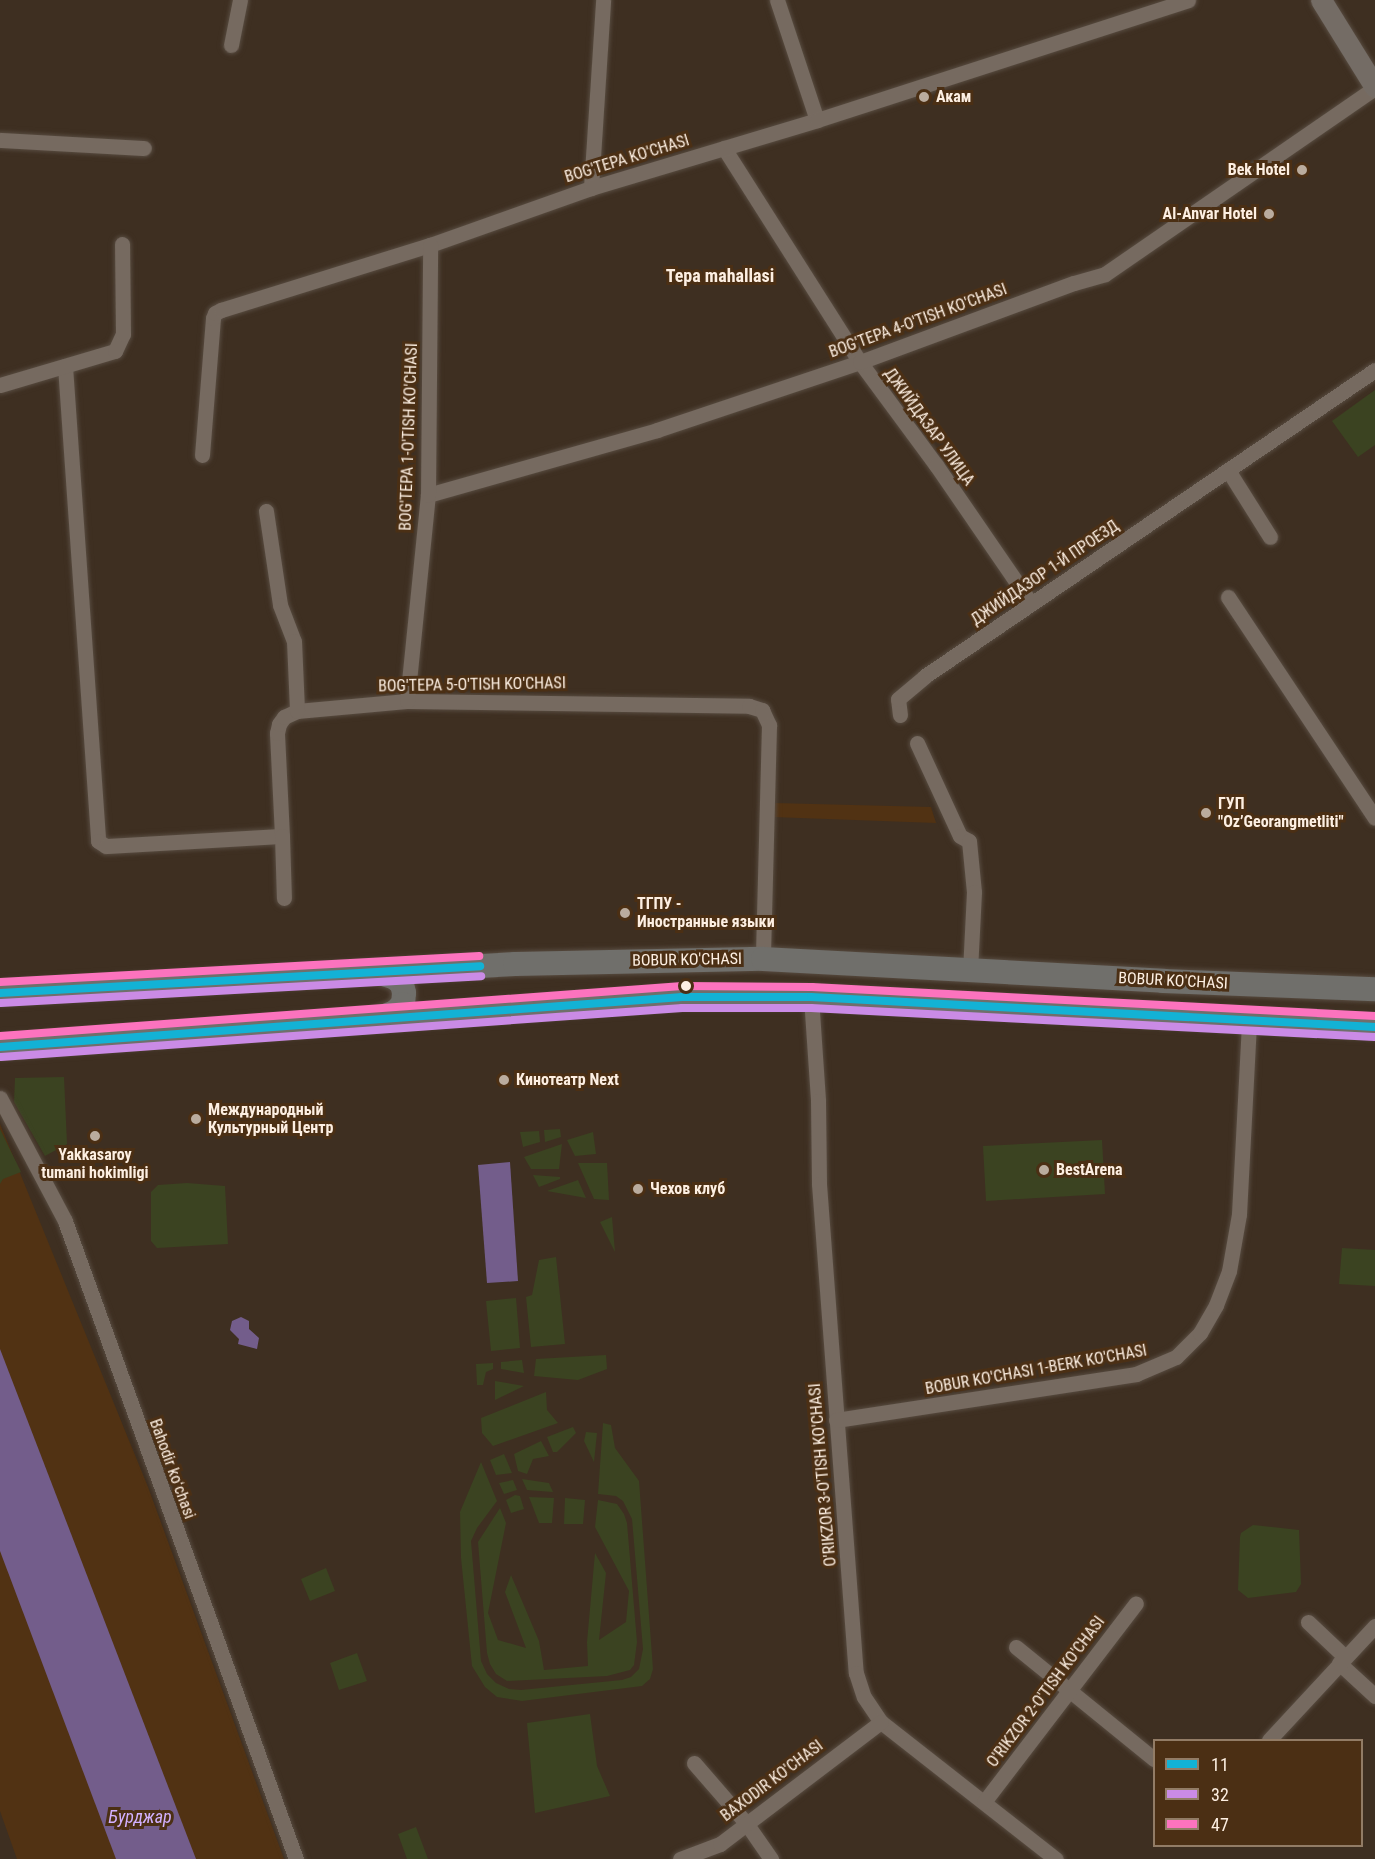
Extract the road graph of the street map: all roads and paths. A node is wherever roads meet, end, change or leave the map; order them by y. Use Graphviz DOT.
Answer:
graph roads {
  1 [pos="240,0"];
  2 [pos="603,0"];
  3 [pos="777,0"];
  4 [pos="1188,0"];
  5 [pos="1321,0"];
  6 [pos="231,45"];
  7 [pos="1375,87"];
  8 [pos="817,120"];
  9 [pos="0,140"];
  10 [pos="144,148"];
  11 [pos="724,148"];
  12 [pos="591,188"];
  13 [pos="122,244"];
  14 [pos="430,244"];
  15 [pos="860,362"];
  16 [pos="65,366"];
  17 [pos="1375,370"];
  18 [pos="0,385"];
  19 [pos="202,455"];
  20 [pos="1228,470"];
  21 [pos="428,495"];
  22 [pos="266,512"];
  23 [pos="1270,537"];
  24 [pos="1228,597"];
  25 [pos="1031,603"];
  26 [pos="407,701"];
  27 [pos="297,711"];
  28 [pos="900,715"];
  29 [pos="917,743"];
  30 [pos="1375,818"];
  31 [pos="282,836"];
  32 [pos="284,898"];
  33 [pos="763,958"];
  34 [pos="969,970"];
  35 [pos="377,972"];
  36 [pos="1114,978"];
  37 [pos="1375,989"];
  38 [pos="0,993"];
  39 [pos="811,997"];
  40 [pos="1112,1015"];
  41 [pos="378,1019"];
  42 [pos="1249,1022"];
  43 [pos="1375,1027"];
  44 [pos="0,1047"];
  45 [pos="0,1098"];
  46 [pos="836,1420"];
  47 [pos="1136,1603"];
  48 [pos="1308,1622"];
  49 [pos="1375,1626"];
  50 [pos="1016,1647"];
  51 [pos="1342,1660"];
  52 [pos="1071,1692"];
  53 [pos="1375,1696"];
  54 [pos="881,1722"];
  55 [pos="1270,1739"];
  56 [pos="1153,1757"];
  57 [pos="694,1763"];
  58 [pos="984,1802"];
  59 [pos="746,1823"];
  60 [pos="296,1859"];
  61 [pos="680,1859"];
  62 [pos="771,1859"];
  63 [pos="1056,1859"];
  1 -- 6 [label="street"];
  2 -- 12 [label="street"];
  3 -- 8 [label="street"];
  4 -- 8 [label="street, BOG'TEPA KO'CHASI"];
  5 -- 7 [label="main road"];
  7 -- 15 [label="street, BOG'TEPA 4-O'TISH KO'CHASI"];
  8 -- 11 [label="street, BOG'TEPA KO'CHASI"];
  9 -- 10 [label="street"];
  11 -- 12 [label="street, BOG'TEPA KO'CHASI"];
  11 -- 15 [label="street, ДЖИЙДАЗАР УЛИЦА"];
  12 -- 14 [label="street, BOG'TEPA KO'CHASI"];
  13 -- 16 [label="street"];
  14 -- 19 [label="street, BOG'TEPA KO'CHASI"];
  14 -- 21 [label="street, BOG'TEPA 1-O'TISH KO'CHASI"];
  15 -- 21 [label="street, BOG'TEPA 4-O'TISH KO'CHASI"];
  15 -- 25 [label="street, ДЖИЙДАЗАР УЛИЦА"];
  16 -- 18 [label="street"];
  16 -- 31 [label="street"];
  17 -- 20 [label="street, ДЖИЙДАЗОР 1-Й ПРОЕЗД"];
  20 -- 23 [label="street"];
  20 -- 25 [label="street, ДЖИЙДАЗОР 1-Й ПРОЕЗД"];
  21 -- 26 [label="street, BOG'TEPA 1-O'TISH KO'CHASI"];
  22 -- 27 [label="street"];
  24 -- 30 [label="street"];
  25 -- 28 [label="street, ДЖИЙДАЗОР 1-Й ПРОЕЗД"];
  26 -- 27 [label="street, BOG'TEPA 5-O'TISH KO'CHASI"];
  26 -- 33 [label="street, BOG'TEPA 5-O'TISH KO'CHASI"];
  27 -- 31 [label="street"];
  29 -- 34 [label="street"];
  31 -- 32 [label="street"];
  33 -- 34 [label="main road, BOBUR KO'CHASI"];
  33 -- 35 [label="main road, BOBUR KO'CHASI"];
  34 -- 36 [label="main road, BOBUR KO'CHASI"];
  35 -- 38 [label="main road, BOBUR KO'CHASI"];
  35 -- 41 [label="main road"];
  36 -- 37 [label="main road, BOBUR KO'CHASI"];
  36 -- 40 [label="main road"];
  39 -- 40 [label="main road"];
  39 -- 44 [label="main road"];
  39 -- 46 [label="street, O'RIKZOR 3-O'TISH KO'CHASI"];
  40 -- 42 [label="main road"];
  42 -- 43 [label="main road"];
  42 -- 46 [label="street, BOBUR KO'CHASI 1-BERK KO'CHASI"];
  45 -- 60 [label="street, Bahodir koʻchasi"];
  46 -- 54 [label="street, O'RIKZOR 3-O'TISH KO'CHASI"];
  47 -- 52 [label="street, O'RIKZOR 2-O'TISH KO'CHASI"];
  48 -- 51 [label="street"];
  49 -- 51 [label="street"];
  50 -- 52 [label="street"];
  51 -- 53 [label="street"];
  51 -- 55 [label="street"];
  52 -- 56 [label="street"];
  52 -- 58 [label="street, O'RIKZOR 2-O'TISH KO'CHASI"];
  54 -- 58 [label="street, O'RIKZOR 3-O'TISH KO'CHASI"];
  54 -- 59 [label="street, BAXODIR KO'CHASI"];
  57 -- 59 [label="street"];
  58 -- 63 [label="street, O'RIKZOR 3-O'TISH KO'CHASI"];
  59 -- 61 [label="street, BAXODIR KO'CHASI"];
  59 -- 62 [label="street"];
}
